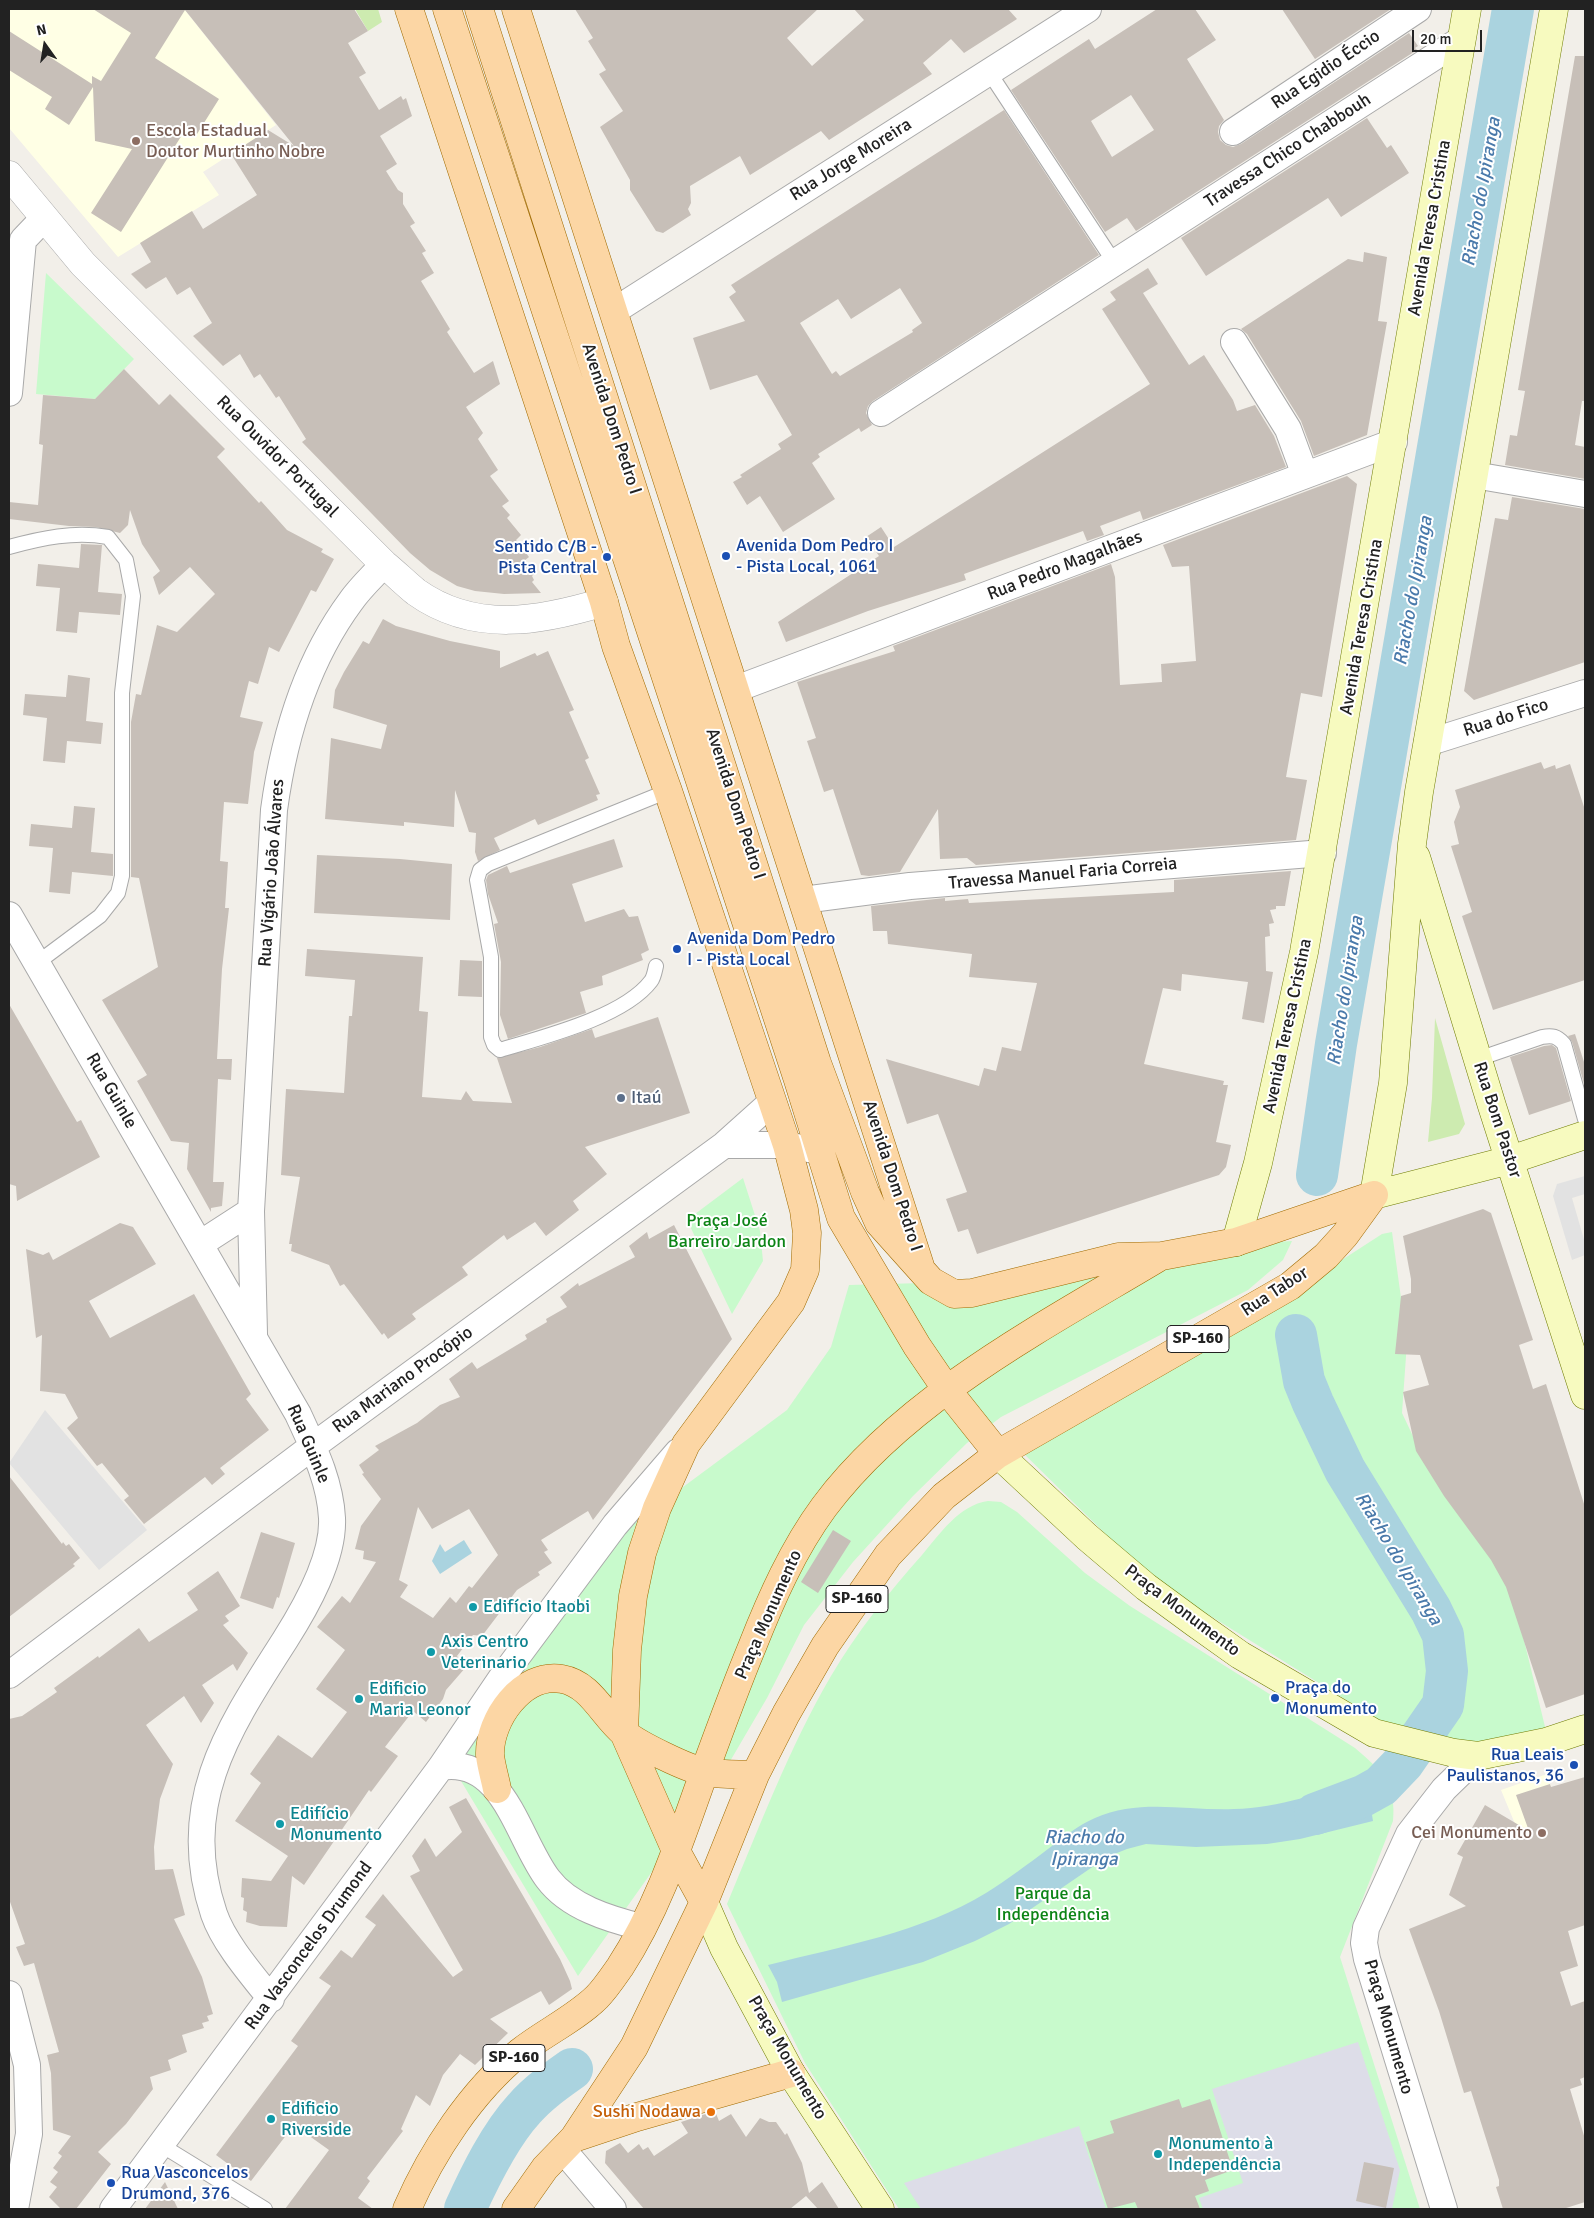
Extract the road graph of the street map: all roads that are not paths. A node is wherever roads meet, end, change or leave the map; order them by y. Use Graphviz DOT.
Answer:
graph roads {
  1 [pos="409,9"];
  2 [pos="446,9"];
  3 [pos="479,9"];
  4 [pos="1088,9"];
  5 [pos="1418,9"];
  6 [pos="1467,9"];
  7 [pos="1554,9"];
  8 [pos="519,18"];
  9 [pos="1462,39"];
  10 [pos="989,72"];
  11 [pos="504,85"];
  12 [pos="1233,132"];
  13 [pos="14,190"];
  14 [pos="44,218"];
  15 [pos="16,235"];
  16 [pos="1114,262"];
  17 [pos="614,311"];
  18 [pos="1234,342"];
  19 [pos="9,393"];
  20 [pos="882,413"];
  21 [pos="1394,442"];
  22 [pos="1305,475"];
  23 [pos="1474,476"];
  24 [pos="1585,494"];
  25 [pos="9,546"];
  26 [pos="384,564"];
  27 [pos="604,602"];
  28 [pos="736,689"];
  29 [pos="1585,693"];
  30 [pos="1427,743"];
  31 [pos="668,791"];
  32 [pos="1412,844"];
  33 [pos="1323,853"];
  34 [pos="803,900"];
  35 [pos="9,915"];
  36 [pos="37,963"];
  37 [pos="656,966"];
  38 [pos="845,1031"];
  39 [pos="1478,1059"];
  40 [pos="807,1072"];
  41 [pos="772,1102"];
  42 [pos="1585,1119"];
  43 [pos="1585,1135"];
  44 [pos="724,1145"];
  45 [pos="787,1145"];
  46 [pos="820,1151"];
  47 [pos="1510,1160"];
  48 [pos="1374,1195"];
  49 [pos="251,1211"];
  50 [pos="1236,1242"];
  51 [pos="200,1244"];
  52 [pos="1162,1256"];
  53 [pos="921,1267"];
  54 [pos="254,1336"];
  55 [pos="947,1390"];
  56 [pos="1585,1395"];
  57 [pos="686,1444"];
  58 [pos="313,1446"];
  59 [pos="998,1454"];
  60 [pos="9,1675"];
  61 [pos="1585,1729"];
  62 [pos="624,1733"];
  63 [pos="1466,1754"];
  64 [pos="441,1767"];
  65 [pos="704,1772"];
  66 [pos="755,1774"];
  67 [pos="497,1789"];
  68 [pos="676,1852"];
  69 [pos="704,1902"];
  70 [pos="641,1928"];
  71 [pos="9,1994"];
  72 [pos="271,1998"];
  73 [pos="791,2073"];
  74 [pos="161,2144"];
  75 [pos="569,2144"];
  76 [pos="15,2209"];
  77 [pos="113,2209"];
  78 [pos="265,2209"];
  79 [pos="407,2209"];
  80 [pos="516,2209"];
  81 [pos="613,2209"];
  82 [pos="880,2209"];
  83 [pos="1444,2209"];
  1 -- 27 [label="main road"];
  2 -- 40 [label="main road, Avenida Dom Pedro I"];
  3 -- 11 [label="main road, Avenida Dom Pedro I"];
  4 -- 10 [label="street, Rua Jorge Moreira"];
  5 -- 12 [label="street, Rua Egidio Éccio"];
  6 -- 9 [label="main road, Avenida Teresa Cristina"];
  7 -- 23 [label="main road, SP-160"];
  8 -- 11 [label="main road"];
  8 -- 17 [label="main road, Avenida Dom Pedro I"];
  9 -- 16 [label="street, Travessa Chico Chabbouh"];
  9 -- 21 [label="main road, Avenida Teresa Cristina"];
  10 -- 16 [label="lane"];
  10 -- 17 [label="street, Rua Jorge Moreira"];
  11 -- 40 [label="main road, Avenida Dom Pedro I"];
  13 -- 14 [label="street, Rua Ouvidor Portugal"];
  14 -- 15 [label="street"];
  14 -- 26 [label="street, Rua Ouvidor Portugal"];
  15 -- 19 [label="street"];
  16 -- 20 [label="street, Travessa Chico Chabbouh"];
  17 -- 28 [label="main road, Avenida Dom Pedro I"];
  18 -- 22 [label="street"];
  21 -- 22 [label="street, Rua Pedro Magalhães"];
  21 -- 33 [label="main road, Avenida Teresa Cristina"];
  22 -- 28 [label="street, Rua Pedro Magalhães"];
  23 -- 24 [label="street"];
  23 -- 30 [label="main road, SP-160"];
  25 -- 36 [label="lane"];
  26 -- 27 [label="street, Rua Ouvidor Portugal"];
  26 -- 49 [label="street, Rua Vigário João Álvares"];
  27 -- 31 [label="main road"];
  28 -- 34 [label="main road, Avenida Dom Pedro I"];
  29 -- 30 [label="street, Rua do Fico"];
  30 -- 32 [label="main road, SP-160"];
  31 -- 37 [label="lane"];
  31 -- 41 [label="main road"];
  32 -- 39 [label="main road, Rua Bom Pastor"];
  32 -- 48 [label="main road, SP-160"];
  33 -- 34 [label="street, Travessa Manuel Faria Correia"];
  33 -- 50 [label="main road, Avenida Teresa Cristina"];
  34 -- 38 [label="main road, Avenida Dom Pedro I"];
  35 -- 36 [label="street, Rua Guinle"];
  36 -- 51 [label="street, Rua Guinle"];
  38 -- 40 [label="main road"];
  38 -- 53 [label="main road, Avenida Dom Pedro I"];
  39 -- 42 [label="lane"];
  39 -- 47 [label="main road, Rua Bom Pastor"];
  40 -- 41 [label="main road"];
  40 -- 46 [label="main road, Avenida Dom Pedro I"];
  40 -- 53 [label="main road, Avenida Dom Pedro I"];
  41 -- 44 [label="street, Rua Mariano Procópio"];
  41 -- 45 [label="main road"];
  43 -- 47 [label="main road"];
  44 -- 45 [label="street"];
  44 -- 58 [label="street, Rua Mariano Procópio"];
  45 -- 46 [label="street"];
  45 -- 57 [label="main road, Praça Monumento"];
  46 -- 55 [label="main road, Avenida Dom Pedro I"];
  47 -- 48 [label="main road"];
  47 -- 56 [label="main road, Rua Bom Pastor"];
  48 -- 50 [label="main road"];
  48 -- 59 [label="main road, Rua Tabor / SP-160"];
  49 -- 51 [label="street"];
  49 -- 54 [label="street, Rua Vigário João Álvares"];
  50 -- 52 [label="main road, SP-160"];
  51 -- 54 [label="street, Rua Guinle"];
  52 -- 53 [label="main road"];
  52 -- 55 [label="main road, SP-160"];
  54 -- 58 [label="street, Rua Guinle"];
  55 -- 59 [label="main road, Praça Monumento"];
  55 -- 65 [label="main road, Praça Monumento / SP-160"];
  57 -- 62 [label="main road, Praça Monumento"];
  57 -- 64 [label="street, Rua Vasconcelos Drumond"];
  58 -- 60 [label="street, Rua Mariano Procópio"];
  58 -- 72 [label="street, Rua Guinle"];
  59 -- 63 [label="main road, Praça Monumento"];
  59 -- 66 [label="main road, SP-160"];
  61 -- 63 [label="main road"];
  62 -- 65 [label="main road"];
  62 -- 67 [label="main road"];
  62 -- 68 [label="main road, Praça Monumento"];
  63 -- 83 [label="street, Praça Monumento"];
  64 -- 67 [label="street"];
  64 -- 72 [label="street, Rua Vasconcelos Drumond"];
  65 -- 66 [label="main road"];
  65 -- 68 [label="main road, Praça Monumento / SP-160"];
  66 -- 69 [label="main road, SP-160"];
  67 -- 70 [label="street"];
  68 -- 69 [label="main road, Praça Monumento"];
  68 -- 70 [label="main road, SP-160"];
  69 -- 73 [label="main road, Praça Monumento"];
  69 -- 75 [label="main road, SP-160"];
  70 -- 79 [label="main road, SP-160"];
  71 -- 76 [label="street"];
  72 -- 74 [label="street, Rua Vasconcelos Drumond"];
  73 -- 75 [label="main road"];
  73 -- 82 [label="main road, Praça Monumento"];
  74 -- 77 [label="street, Rua Vasconcelos Drumond"];
  74 -- 78 [label="lane"];
  75 -- 80 [label="main road, SP-160"];
  75 -- 81 [label="street"];
}
